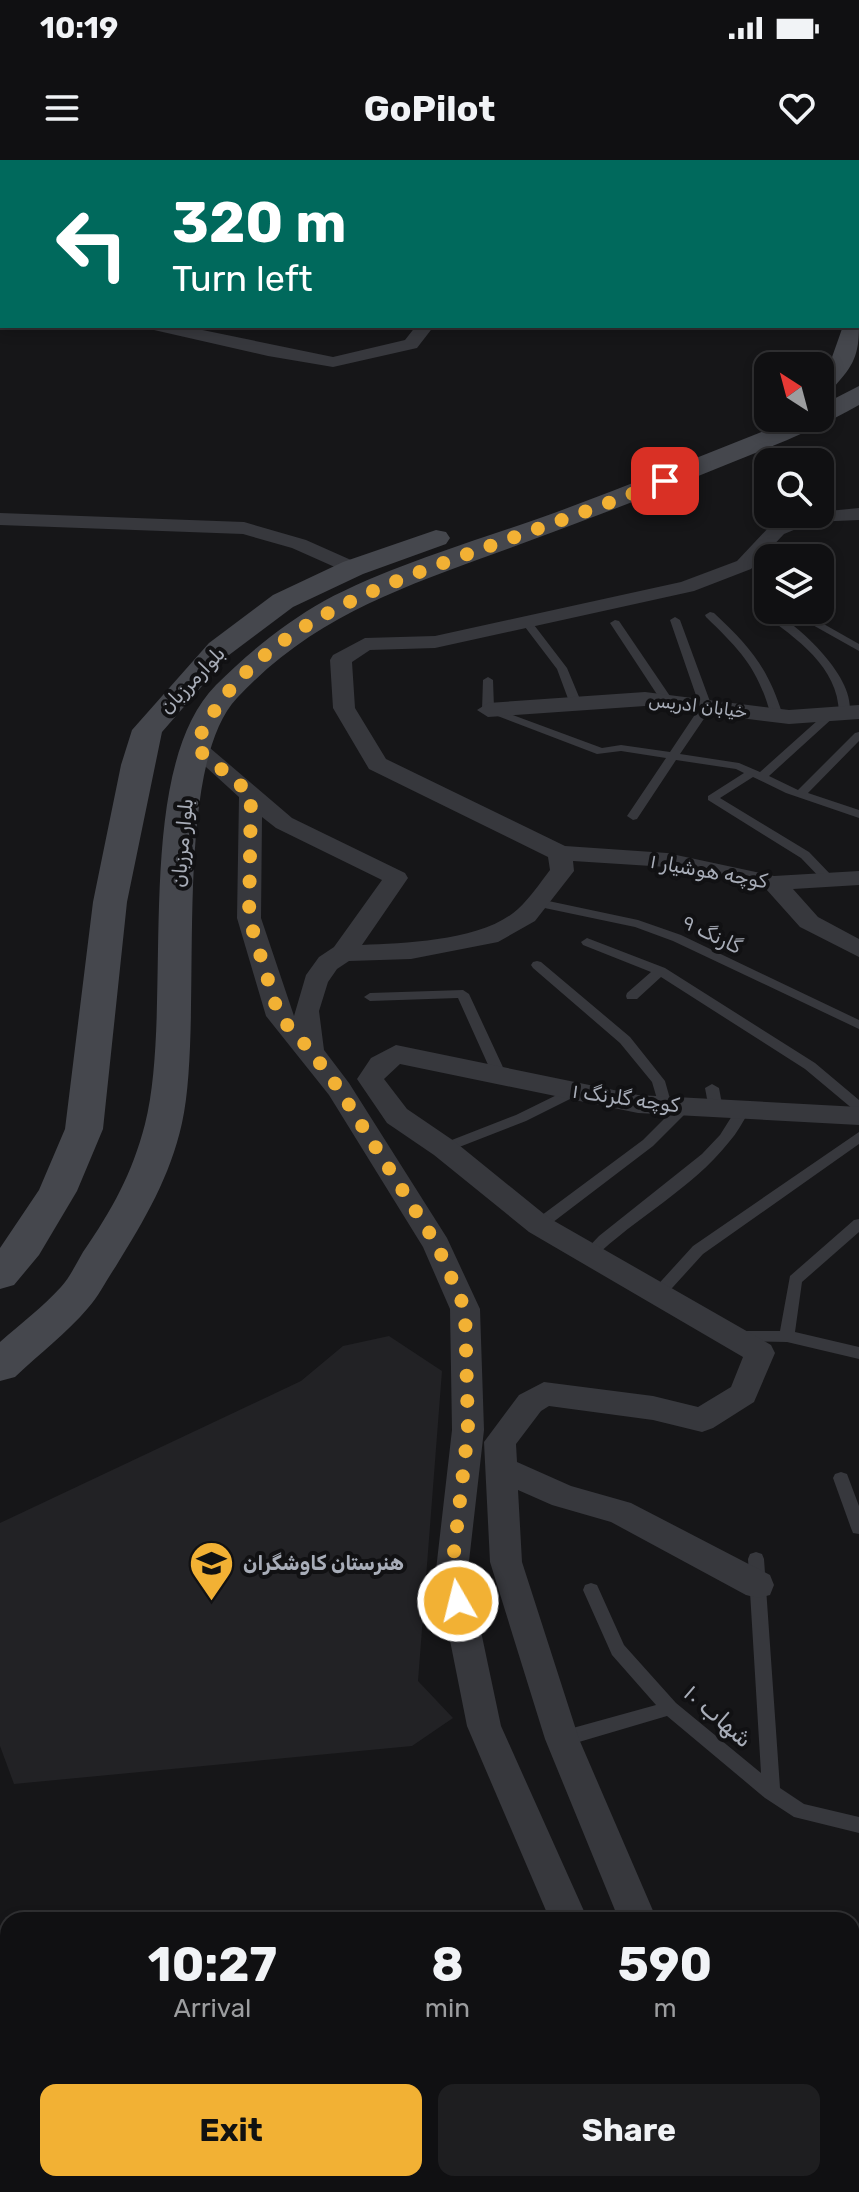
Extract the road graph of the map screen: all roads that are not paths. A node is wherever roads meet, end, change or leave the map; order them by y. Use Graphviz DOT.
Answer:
graph roads {
  1 [pos="169,328"];
  2 [pos="423,328"];
  3 [pos="854,328"];
  4 [pos="834,372"];
  5 [pos="859,394"];
  6 [pos="834,409"];
  7 [pos="754,419"];
  8 [pos="784,432"];
  9 [pos="859,514"];
  10 [pos="0,519"];
  11 [pos="353,568"];
  12 [pos="710,615"];
  13 [pos="675,620"];
  14 [pos="527,623"];
  15 [pos="615,623"];
  16 [pos="782,624"];
  17 [pos="816,624"];
  18 [pos="859,648"];
  19 [pos="488,680"];
  20 [pos="668,702"];
  21 [pos="576,704"];
  22 [pos="706,707"];
  23 [pos="488,710"];
  24 [pos="845,713"];
  25 [pos="777,716"];
  26 [pos="859,735"];
  27 [pos="195,747"];
  28 [pos="673,755"];
  29 [pos="757,775"];
  30 [pos="251,794"];
  31 [pos="800,794"];
  32 [pos="859,814"];
  33 [pos="633,816"];
  34 [pos="560,853"];
  35 [pos="859,878"];
  36 [pos="829,880"];
  37 [pos="774,883"];
  38 [pos="539,903"];
  39 [pos="587,942"];
  40 [pos="859,949"];
  41 [pos="343,953"];
  42 [pos="537,965"];
  43 [pos="660,971"];
  44 [pos="632,996"];
  45 [pos="370,997"];
  46 [pos="859,1025"];
  47 [pos="311,1051"];
  48 [pos="501,1078"];
  49 [pos="573,1092"];
  50 [pos="723,1102"];
  51 [pos="675,1106"];
  52 [pos="859,1107"];
  53 [pos="859,1116"];
  54 [pos="859,1137"];
  55 [pos="444,1148"];
  56 [pos="859,1224"];
  57 [pos="539,1225"];
  58 [pos="588,1255"];
  59 [pos="0,1275"];
  60 [pos="658,1294"];
  61 [pos="787,1336"];
  62 [pos="732,1337"];
  63 [pos="859,1353"];
  64 [pos="0,1366"];
  65 [pos="502,1469"];
  66 [pos="841,1478"];
  67 [pos="859,1528"];
  68 [pos="757,1572"];
  69 [pos="591,1590"];
  70 [pos="670,1708"];
  71 [pos="562,1739"];
  72 [pos="771,1792"];
  73 [pos="859,1825"];
  74 [pos="565,1912"];
  75 [pos="635,1912"];
  1 -- 2 [label="street"];
  3 -- 4 [label="main road"];
  5 -- 6 [label="main road, بلوار مرزبان"];
  7 -- 11 [label="main road, بلوارمرزبان"];
  8 -- 27 [label="main road, بلوار مرزبان"];
  9 -- 14 [label="street"];
  10 -- 11 [label="street"];
  11 -- 59 [label="main road, بلوارمرزبان"];
  12 -- 25 [label="lane"];
  13 -- 22 [label="lane"];
  14 -- 21 [label="lane"];
  14 -- 34 [label="street"];
  15 -- 20 [label="lane"];
  16 -- 24 [label="lane"];
  17 -- 18 [label="lane"];
  19 -- 23 [label="lane"];
  20 -- 21 [label="street, خیابان ادریس"];
  20 -- 22 [label="street, خیابان ادریس"];
  21 -- 23 [label="street, خیابان ادریس"];
  22 -- 25 [label="street, خیابان ادریس"];
  22 -- 28 [label="lane"];
  23 -- 28 [label="lane"];
  24 -- 25 [label="street, خیابان ادریس"];
  24 -- 29 [label="lane"];
  26 -- 31 [label="lane"];
  27 -- 30 [label="street"];
  27 -- 64 [label="main road, بلوار مرزبان"];
  28 -- 29 [label="lane"];
  28 -- 33 [label="lane"];
  29 -- 31 [label="lane"];
  29 -- 36 [label="lane"];
  30 -- 41 [label="street"];
  30 -- 47 [label="street"];
  31 -- 32 [label="lane"];
  34 -- 37 [label="street, کوچه هوشیار ۱"];
  34 -- 38 [label="street"];
  35 -- 36 [label="street, کوچه هوشیار ۱"];
  36 -- 37 [label="street, کوچه هوشیار ۱"];
  37 -- 40 [label="street"];
  38 -- 41 [label="street"];
  38 -- 46 [label="lane, گارنگ ۹"];
  39 -- 43 [label="lane"];
  41 -- 47 [label="street"];
  42 -- 51 [label="lane"];
  43 -- 44 [label="lane"];
  43 -- 52 [label="lane"];
  45 -- 48 [label="lane"];
  47 -- 74 [label="street"];
  48 -- 49 [label="street, کوچه گلرنگ ۱"];
  48 -- 55 [label="street, کوچه گلرنگ ۱"];
  49 -- 51 [label="street, کوچه گلرنگ ۱"];
  49 -- 55 [label="lane"];
  50 -- 51 [label="street, کوچه گلرنگ ۱"];
  50 -- 53 [label="street, کوچه گلرنگ ۱"];
  50 -- 58 [label="lane"];
  51 -- 57 [label="lane"];
  54 -- 60 [label="lane"];
  55 -- 57 [label="street"];
  56 -- 61 [label="lane"];
  57 -- 58 [label="street"];
  58 -- 60 [label="street"];
  60 -- 62 [label="street"];
  61 -- 62 [label="lane"];
  61 -- 63 [label="lane"];
  62 -- 65 [label="street"];
  65 -- 68 [label="street"];
  65 -- 71 [label="street"];
  66 -- 67 [label="lane"];
  68 -- 72 [label="lane"];
  69 -- 70 [label="lane, شهاب ۱۰"];
  70 -- 71 [label="lane"];
  70 -- 72 [label="lane, شهاب ۱۰"];
  71 -- 75 [label="street"];
  72 -- 73 [label="lane, شهاب ۱۰"];
}
